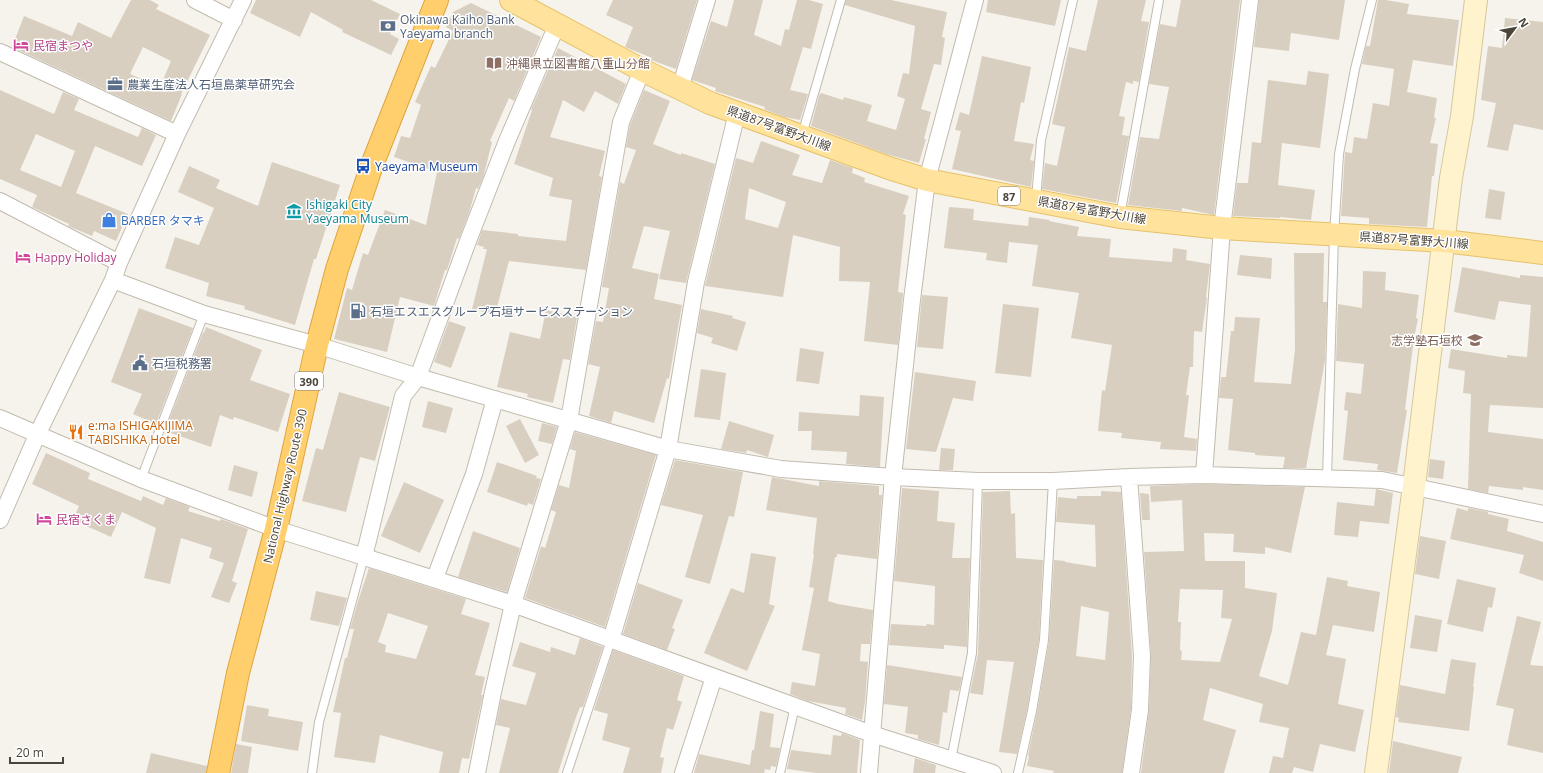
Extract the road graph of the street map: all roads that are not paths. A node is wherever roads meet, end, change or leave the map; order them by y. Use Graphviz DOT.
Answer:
graph roads {
  1 [pos="195,0"];
  2 [pos="243,0"];
  3 [pos="437,0"];
  4 [pos="511,0"];
  5 [pos="708,0"];
  6 [pos="841,0"];
  7 [pos="975,0"];
  8 [pos="1073,0"];
  9 [pos="1159,0"];
  10 [pos="1250,0"];
  11 [pos="1372,0"];
  12 [pos="1476,0"];
  13 [pos="234,20"];
  14 [pos="557,25"];
  15 [pos="0,52"];
  16 [pos="642,70"];
  17 [pos="680,88"];
  18 [pos="737,112"];
  19 [pos="177,134"];
  20 [pos="802,136"];
  21 [pos="926,180"];
  22 [pos="0,200"];
  23 [pos="1036,201"];
  24 [pos="1120,217"];
  25 [pos="1222,228"];
  26 [pos="1334,235"];
  27 [pos="1444,241"];
  28 [pos="1543,253"];
  29 [pos="119,263"];
  30 [pos="113,280"];
  31 [pos="204,314"];
  32 [pos="317,345"];
  33 [pos="418,377"];
  34 [pos="495,399"];
  35 [pos="0,418"];
  36 [pos="569,420"];
  37 [pos="38,433"];
  38 [pos="668,448"];
  39 [pos="1204,475"];
  40 [pos="893,477"];
  41 [pos="1129,477"];
  42 [pos="141,479"];
  43 [pos="1327,479"];
  44 [pos="978,481"];
  45 [pos="1053,481"];
  46 [pos="1414,486"];
  47 [pos="1543,514"];
  48 [pos="0,520"];
  49 [pos="276,529"];
  50 [pos="364,557"];
  51 [pos="435,578"];
  52 [pos="513,604"];
  53 [pos="611,640"];
  54 [pos="714,677"];
  55 [pos="795,706"];
  56 [pos="872,734"];
  57 [pos="951,760"];
  58 [pos="218,773"];
  59 [pos="312,773"];
  60 [pos="477,773"];
  61 [pos="567,773"];
  62 [pos="683,773"];
  63 [pos="780,773"];
  64 [pos="869,773"];
  65 [pos="993,773"];
  66 [pos="1018,773"];
  67 [pos="1131,773"];
  68 [pos="1376,773"];
  1 -- 13 [label="street"];
  2 -- 13 [label="street"];
  3 -- 32 [label="highway, National Highway Route 390 / 390"];
  4 -- 14 [label="main road, 県道87号富野大川線 / 87"];
  5 -- 17 [label="street"];
  6 -- 20 [label="lane"];
  7 -- 21 [label="street"];
  8 -- 23 [label="lane"];
  9 -- 24 [label="lane"];
  10 -- 25 [label="street"];
  11 -- 26 [label="lane"];
  12 -- 27 [label="street"];
  13 -- 19 [label="street"];
  14 -- 16 [label="main road, 県道87号富野大川線 / 87"];
  14 -- 33 [label="street"];
  15 -- 19 [label="street"];
  16 -- 17 [label="main road, 県道87号富野大川線 / 87"];
  16 -- 36 [label="street"];
  17 -- 18 [label="main road, 県道87号富野大川線 / 87"];
  18 -- 20 [label="main road, 県道87号富野大川線 / 87"];
  18 -- 38 [label="street"];
  19 -- 29 [label="street"];
  20 -- 21 [label="main road, 県道87号富野大川線 / 87"];
  21 -- 23 [label="main road, 県道87号富野大川線 / 87"];
  21 -- 40 [label="street"];
  22 -- 29 [label="street"];
  23 -- 24 [label="main road, 県道87号富野大川線 / 87"];
  24 -- 25 [label="main road, 県道87号富野大川線 / 87"];
  25 -- 26 [label="main road, 県道87号富野大川線 / 87"];
  25 -- 39 [label="street"];
  26 -- 27 [label="main road, 県道87号富野大川線 / 87"];
  26 -- 43 [label="lane"];
  27 -- 28 [label="main road, 県道87号富野大川線 / 87"];
  27 -- 46 [label="street"];
  29 -- 30 [label="street"];
  30 -- 31 [label="street"];
  30 -- 37 [label="street"];
  31 -- 32 [label="street"];
  31 -- 42 [label="lane"];
  32 -- 33 [label="street"];
  32 -- 49 [label="highway, National Highway Route 390 / 390"];
  33 -- 34 [label="street"];
  33 -- 50 [label="street"];
  34 -- 36 [label="street"];
  34 -- 51 [label="street"];
  35 -- 37 [label="street"];
  36 -- 38 [label="street"];
  36 -- 52 [label="street"];
  37 -- 42 [label="street"];
  37 -- 48 [label="street"];
  38 -- 40 [label="street"];
  38 -- 53 [label="street"];
  39 -- 41 [label="street"];
  39 -- 43 [label="street"];
  40 -- 44 [label="street"];
  40 -- 56 [label="street"];
  41 -- 45 [label="street"];
  41 -- 67 [label="street"];
  42 -- 49 [label="street"];
  43 -- 46 [label="street"];
  44 -- 45 [label="street"];
  44 -- 57 [label="lane"];
  45 -- 66 [label="lane"];
  46 -- 47 [label="street"];
  46 -- 68 [label="street"];
  49 -- 50 [label="street"];
  49 -- 58 [label="highway, National Highway Route 390 / 390"];
  50 -- 51 [label="street"];
  50 -- 59 [label="lane"];
  51 -- 52 [label="street"];
  52 -- 53 [label="street"];
  52 -- 60 [label="street"];
  53 -- 54 [label="street"];
  53 -- 61 [label="lane"];
  54 -- 55 [label="street"];
  54 -- 62 [label="street"];
  55 -- 56 [label="street"];
  55 -- 63 [label="lane"];
  56 -- 57 [label="street"];
  56 -- 64 [label="street"];
  57 -- 65 [label="street"];
}
